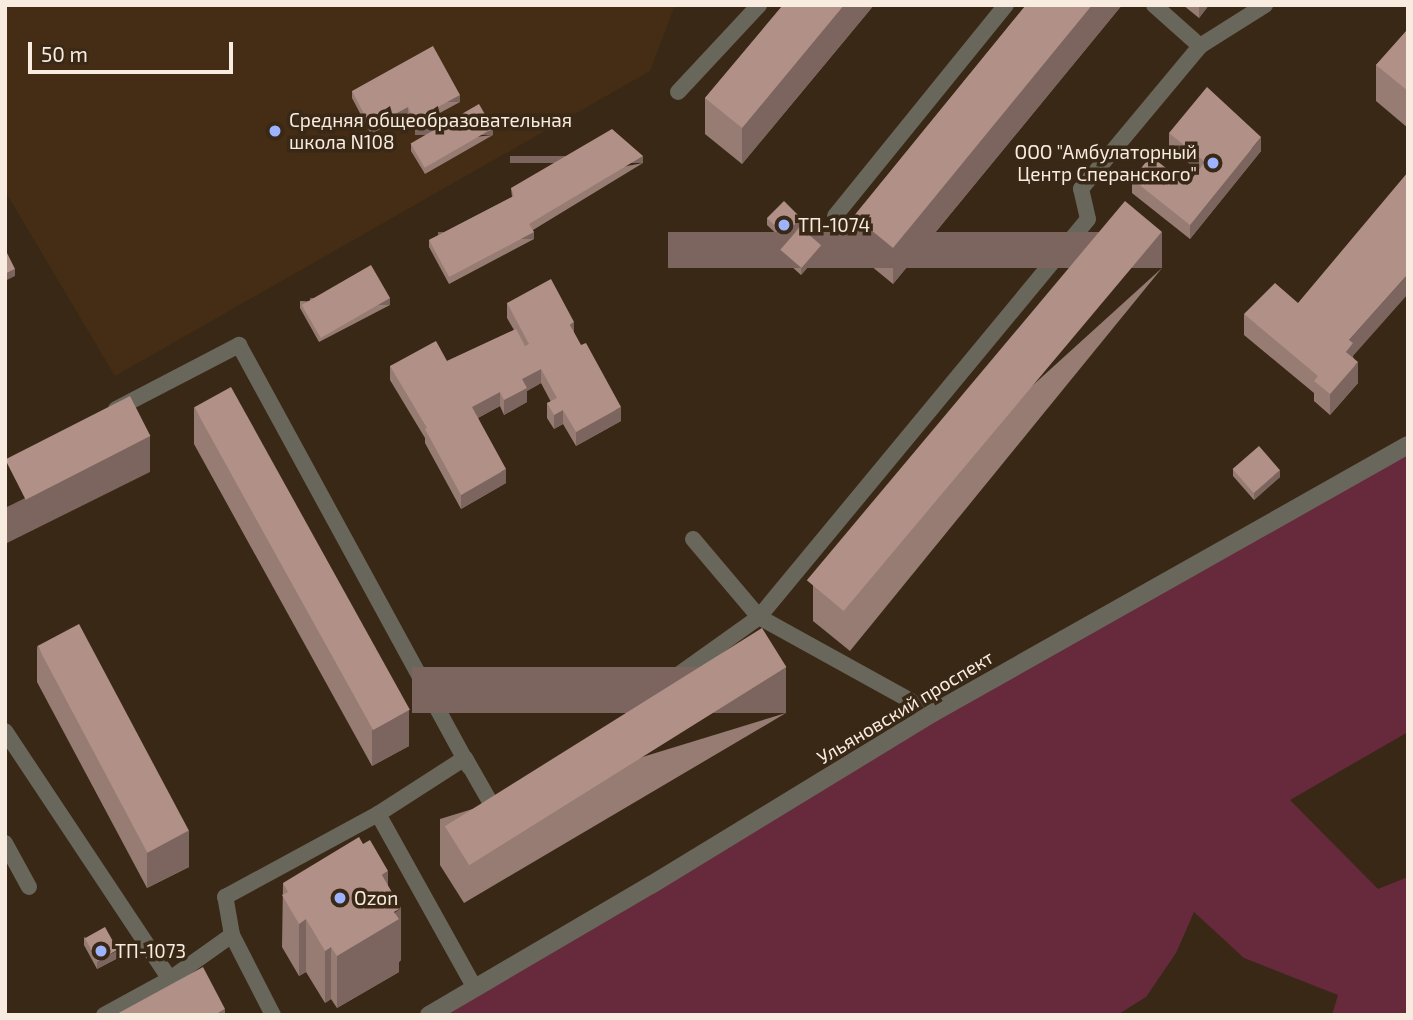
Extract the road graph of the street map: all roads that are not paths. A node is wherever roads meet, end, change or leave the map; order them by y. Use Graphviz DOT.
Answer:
graph roads {
  1 [pos="759,5"];
  2 [pos="1006,5"];
  3 [pos="1154,5"];
  4 [pos="1265,5"];
  5 [pos="1200,46"];
  6 [pos="678,92"];
  7 [pos="835,216"];
  8 [pos="104,416"];
  9 [pos="1408,445"];
  10 [pos="692,539"];
  11 [pos="759,617"];
  12 [pos="933,713"];
  13 [pos="615,720"];
  14 [pos="5,731"];
  15 [pos="465,758"];
  16 [pos="504,799"];
  17 [pos="378,814"];
  18 [pos="5,844"];
  19 [pos="29,887"];
  20 [pos="232,935"];
  21 [pos="170,979"];
  22 [pos="475,988"];
  23 [pos="104,1015"];
  24 [pos="273,1015"];
  25 [pos="429,1015"];
  1 -- 6 [label="lane"];
  2 -- 7 [label="lane"];
  3 -- 5 [label="lane"];
  4 -- 5 [label="lane"];
  5 -- 11 [label="lane"];
  8 -- 15 [label="lane"];
  9 -- 12 [label="street, Ульяновский проспект"];
  10 -- 11 [label="lane"];
  11 -- 12 [label="lane"];
  11 -- 13 [label="lane"];
  12 -- 22 [label="street, Ульяновский проспект"];
  14 -- 21 [label="lane"];
  15 -- 16 [label="lane"];
  15 -- 17 [label="lane"];
  17 -- 20 [label="lane"];
  17 -- 22 [label="lane"];
  18 -- 19 [label="lane"];
  20 -- 21 [label="lane"];
  20 -- 24 [label="lane"];
  21 -- 23 [label="lane"];
  22 -- 25 [label="street, Ульяновский проспект"];
}
